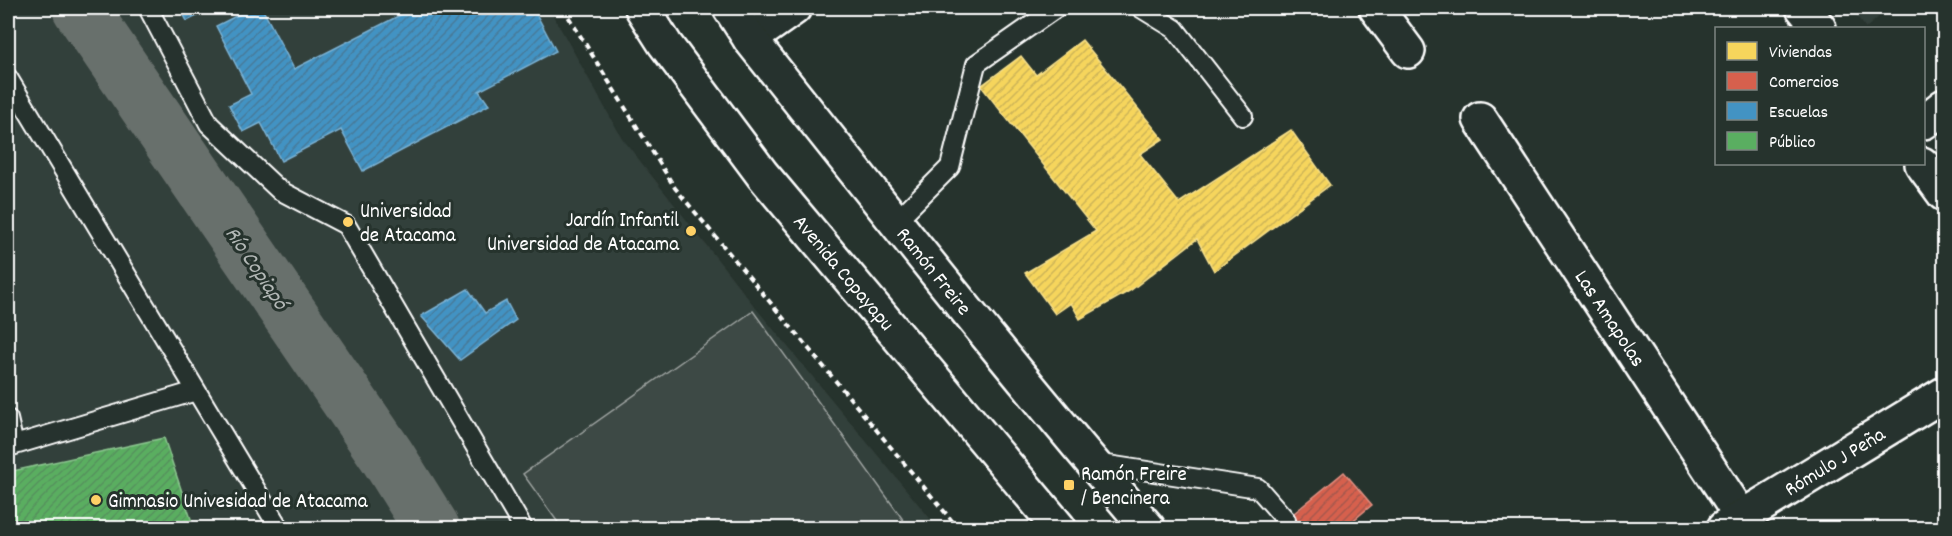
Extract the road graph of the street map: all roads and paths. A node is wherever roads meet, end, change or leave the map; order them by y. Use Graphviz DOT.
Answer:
graph roads {
  1 [pos="148,8"];
  2 [pos="563,8"];
  3 [pos="642,8"];
  4 [pos="730,8"];
  5 [pos="794,8"];
  6 [pos="1056,8"];
  7 [pos="1141,8"];
  8 [pos="1376,8"];
  9 [pos="1803,8"];
  10 [pos="1818,27"];
  11 [pos="750,39"];
  12 [pos="1408,51"];
  13 [pos="8,78"];
  14 [pos="1944,106"];
  15 [pos="1243,116"];
  16 [pos="1480,119"];
  17 [pos="1925,120"];
  18 [pos="1923,165"];
  19 [pos="1944,194"];
  20 [pos="895,222"];
  21 [pos="196,392"];
  22 [pos="1944,394"];
  23 [pos="8,419"];
  24 [pos="11,446"];
  25 [pos="1091,462"];
  26 [pos="1286,520"];
  27 [pos="1733,523"];
  28 [pos="279,528"];
  29 [pos="523,528"];
  30 [pos="958,528"];
  31 [pos="1059,528"];
  32 [pos="1148,528"];
  1 -- 29 [label="lane"];
  2 -- 30 [label="path"];
  3 -- 31 [label="main road, Avenida Copayapu"];
  4 -- 11 [label="main road, Ramón Freire"];
  5 -- 11 [label="main road"];
  6 -- 20 [label="lane"];
  7 -- 15 [label="lane"];
  8 -- 12 [label="main road"];
  9 -- 10 [label="main road"];
  11 -- 20 [label="main road, Ramón Freire"];
  13 -- 21 [label="lane"];
  14 -- 17 [label="main road"];
  16 -- 27 [label="main road, Las Amapolas"];
  18 -- 19 [label="main road"];
  20 -- 25 [label="main road, Ramón Freire"];
  21 -- 24 [label="lane"];
  21 -- 28 [label="lane"];
  22 -- 27 [label="main road, Rómulo J Peña"];
  23 -- 24 [label="lane"];
  25 -- 26 [label="lane"];
  25 -- 32 [label="main road, Ramón Freire"];
}
